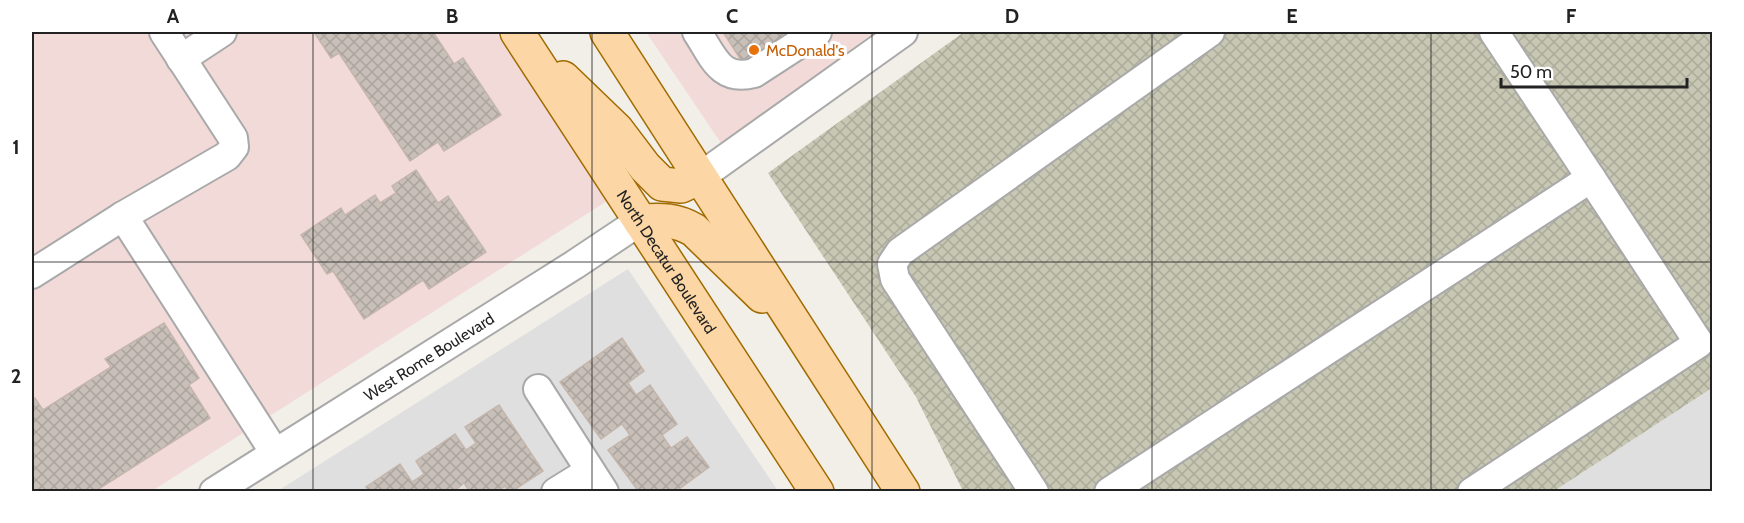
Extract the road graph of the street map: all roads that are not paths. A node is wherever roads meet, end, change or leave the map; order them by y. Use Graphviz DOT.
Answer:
graph roads {
  1 [pos="164,32"];
  2 [pos="222,32"];
  3 [pos="607,32"];
  4 [pos="697,32"];
  5 [pos="817,32"];
  6 [pos="903,32"];
  7 [pos="1210,32"];
  8 [pos="1494,32"];
  9 [pos="518,33"];
  10 [pos="181,59"];
  11 [pos="700,177"];
  12 [pos="1591,178"];
  13 [pos="123,216"];
  14 [pos="640,221"];
  15 [pos="32,274"];
  16 [pos="799,331"];
  17 [pos="538,389"];
  18 [pos="275,453"];
  19 [pos="597,481"];
  20 [pos="214,492"];
  21 [pos="556,492"];
  22 [pos="817,492"];
  23 [pos="903,492"];
  24 [pos="1034,492"];
  25 [pos="1109,492"];
  26 [pos="1472,492"];
  1 -- 10 [label="street"];
  2 -- 10 [label="street"];
  3 -- 11 [label="main road"];
  4 -- 5 [label="street"];
  6 -- 11 [label="street"];
  7 -- 24 [label="street"];
  8 -- 12 [label="street"];
  9 -- 11 [label="main road"];
  9 -- 14 [label="main road, North Decatur Boulevard"];
  10 -- 13 [label="street"];
  11 -- 16 [label="main road"];
  12 -- 25 [label="street"];
  12 -- 26 [label="street"];
  13 -- 15 [label="street"];
  13 -- 18 [label="street"];
  14 -- 16 [label="main road"];
  14 -- 18 [label="street, West Rome Boulevard"];
  14 -- 22 [label="main road, North Decatur Boulevard"];
  16 -- 23 [label="main road"];
  17 -- 19 [label="street"];
  18 -- 20 [label="street, West Rome Boulevard"];
  19 -- 21 [label="street"];
}
